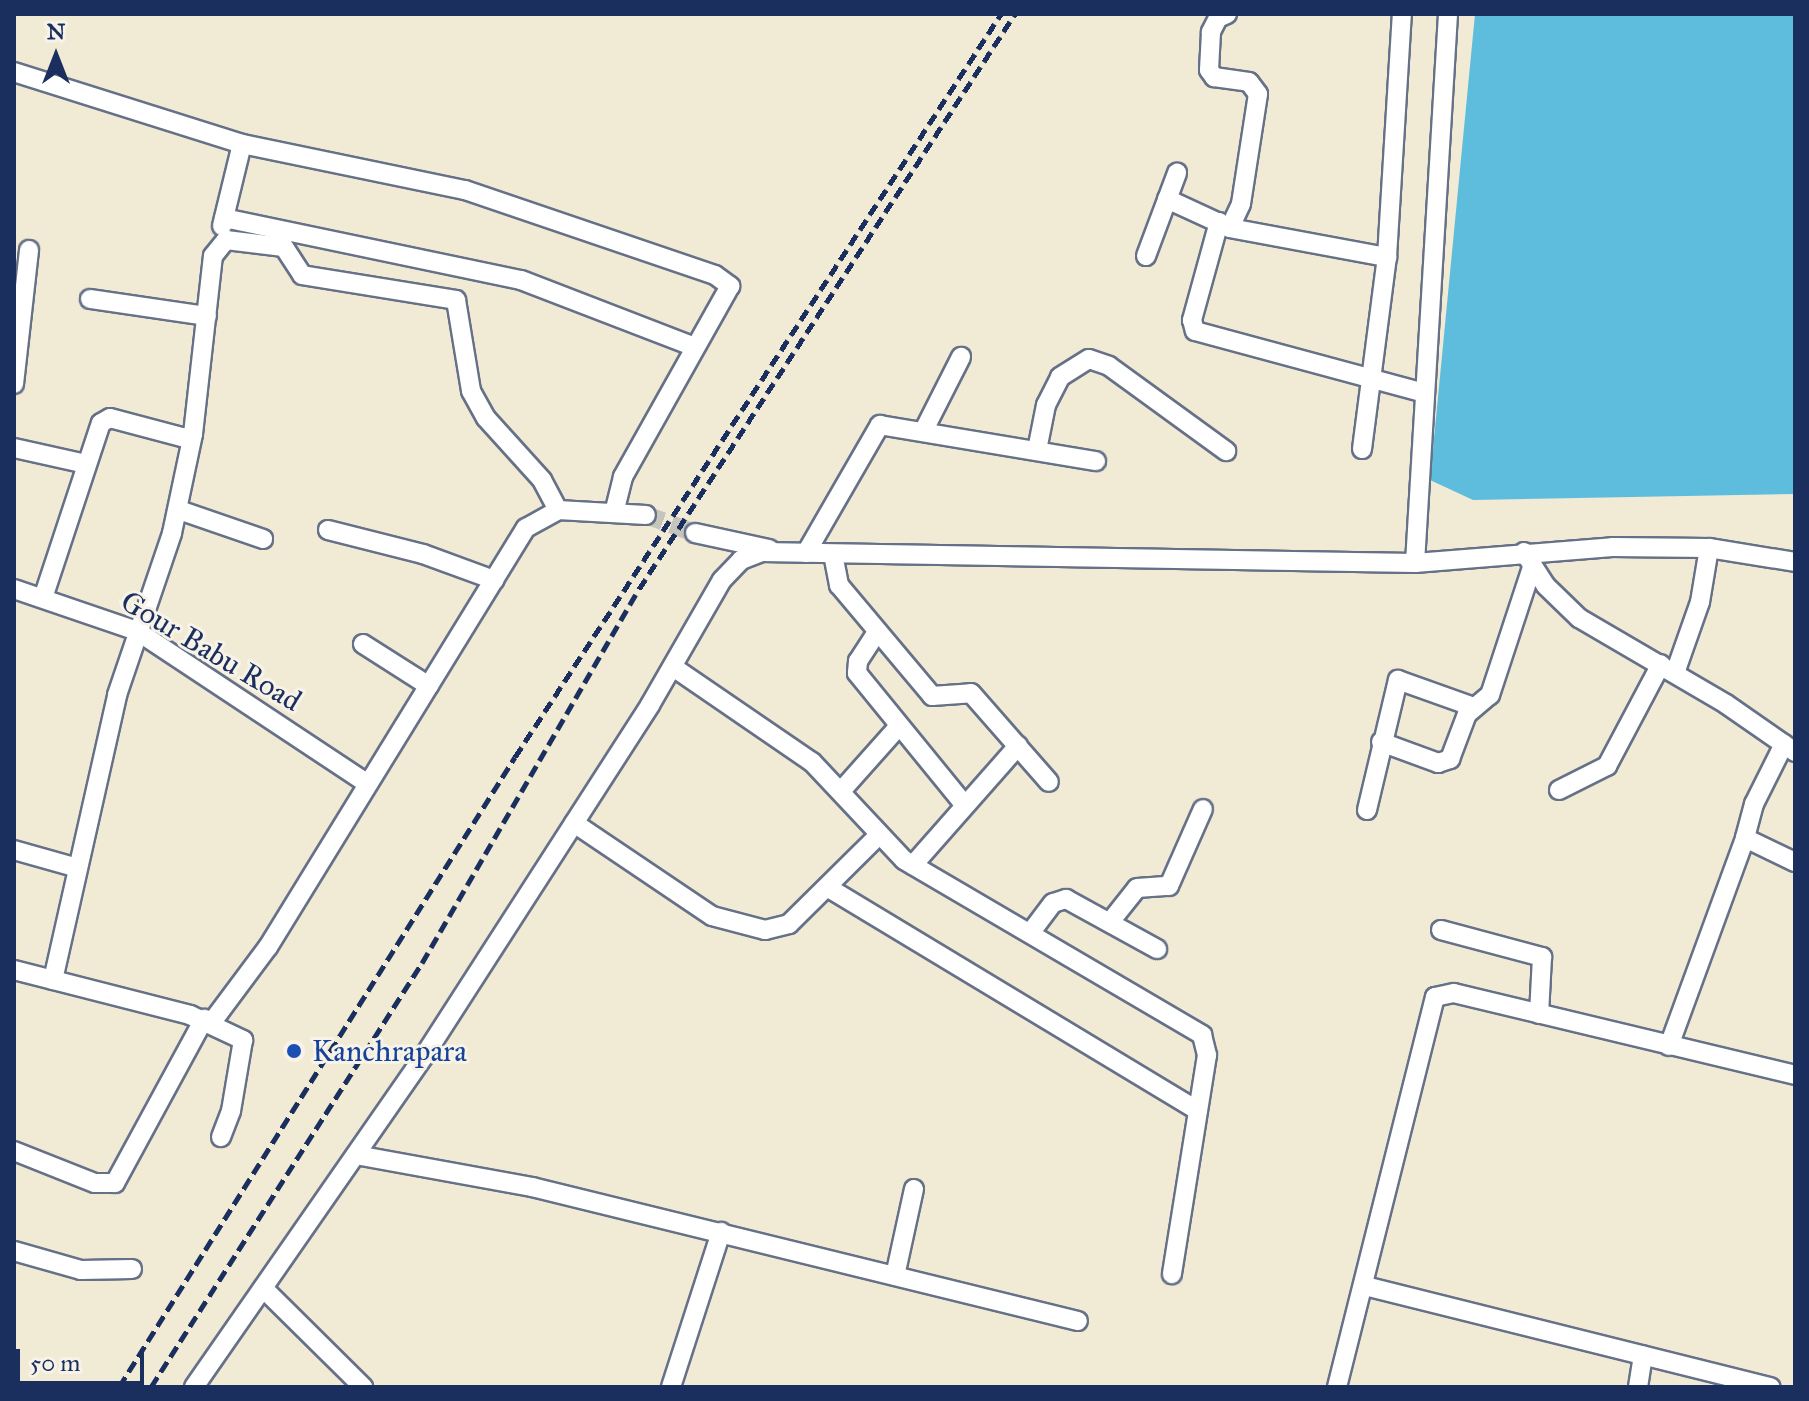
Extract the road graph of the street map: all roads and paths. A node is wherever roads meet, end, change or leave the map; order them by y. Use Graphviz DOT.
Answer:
graph roads {
  1 [pos="1227,14"];
  2 [pos="1402,14"];
  3 [pos="1448,14"];
  4 [pos="14,72"];
  5 [pos="242,144"];
  6 [pos="1177,173"];
  7 [pos="1167,199"];
  8 [pos="224,218"];
  9 [pos="1224,225"];
  10 [pos="217,245"];
  11 [pos="29,250"];
  12 [pos="1146,256"];
  13 [pos="1387,257"];
  14 [pos="90,299"];
  15 [pos="18,316"];
  16 [pos="207,316"];
  17 [pos="695,347"];
  18 [pos="961,357"];
  19 [pos="1374,382"];
  20 [pos="14,384"];
  21 [pos="1424,393"];
  22 [pos="924,430"];
  23 [pos="193,434"];
  24 [pos="14,448"];
  25 [pos="1362,449"];
  26 [pos="1037,450"];
  27 [pos="1226,451"];
  28 [pos="1096,461"];
  29 [pos="86,464"];
  30 [pos="179,510"];
  31 [pos="558,510"];
  32 [pos="614,512"];
  33 [pos="646,515"];
  34 [pos="328,530"];
  35 [pos="695,533"];
  36 [pos="263,539"];
  37 [pos="1709,548"];
  38 [pos="783,552"];
  39 [pos="806,553"];
  40 [pos="833,554"];
  41 [pos="1528,559"];
  42 [pos="1795,562"];
  43 [pos="1415,563"];
  44 [pos="494,580"];
  45 [pos="14,589"];
  46 [pos="43,598"];
  47 [pos="137,631"];
  48 [pos="877,632"];
  49 [pos="363,644"];
  50 [pos="673,667"];
  51 [pos="1668,668"];
  52 [pos="429,686"];
  53 [pos="1474,707"];
  54 [pos="899,726"];
  55 [pos="1381,742"];
  56 [pos="1018,746"];
  57 [pos="1790,748"];
  58 [pos="1049,782"];
  59 [pos="368,784"];
  60 [pos="842,790"];
  61 [pos="1559,790"];
  62 [pos="964,804"];
  63 [pos="1203,809"];
  64 [pos="1367,810"];
  65 [pos="574,823"];
  66 [pos="879,835"];
  67 [pos="1745,838"];
  68 [pos="14,850"];
  69 [pos="1795,862"];
  70 [pos="913,865"];
  71 [pos="78,868"];
  72 [pos="827,887"];
  73 [pos="1110,922"];
  74 [pos="1441,930"];
  75 [pos="1031,932"];
  76 [pos="1157,949"];
  77 [pos="14,970"];
  78 [pos="53,980"];
  79 [pos="1539,1014"];
  80 [pos="208,1021"];
  81 [pos="1669,1046"];
  82 [pos="1795,1075"];
  83 [pos="1198,1111"];
  84 [pos="221,1137"];
  85 [pos="14,1151"];
  86 [pos="356,1155"];
  87 [pos="914,1189"];
  88 [pos="721,1232"];
  89 [pos="14,1251"];
  90 [pos="132,1269"];
  91 [pos="1172,1274"];
  92 [pos="895,1276"];
  93 [pos="1365,1286"];
  94 [pos="263,1288"];
  95 [pos="1078,1321"];
  96 [pos="1643,1355"];
  97 [pos="194,1387"];
  98 [pos="363,1387"];
  99 [pos="671,1387"];
  100 [pos="1337,1387"];
  101 [pos="1638,1387"];
  102 [pos="1771,1387"];
  1 -- 9 [label="street"];
  2 -- 13 [label="street"];
  3 -- 21 [label="street"];
  4 -- 5 [label="street"];
  5 -- 8 [label="street"];
  5 -- 17 [label="street"];
  6 -- 7 [label="street"];
  7 -- 9 [label="street"];
  7 -- 12 [label="street"];
  8 -- 10 [label="street"];
  8 -- 17 [label="street"];
  9 -- 13 [label="street"];
  9 -- 19 [label="street"];
  10 -- 16 [label="street"];
  10 -- 31 [label="street"];
  11 -- 15 [label="street"];
  13 -- 19 [label="street"];
  14 -- 16 [label="street"];
  15 -- 20 [label="street"];
  16 -- 23 [label="street"];
  17 -- 32 [label="street"];
  18 -- 22 [label="street"];
  19 -- 21 [label="street"];
  19 -- 25 [label="street"];
  21 -- 43 [label="street"];
  22 -- 26 [label="street"];
  22 -- 39 [label="street"];
  23 -- 29 [label="street"];
  23 -- 30 [label="street"];
  24 -- 29 [label="street"];
  26 -- 27 [label="street"];
  26 -- 28 [label="street"];
  29 -- 46 [label="street"];
  30 -- 36 [label="street"];
  30 -- 47 [label="street"];
  31 -- 32 [label="street"];
  31 -- 44 [label="street"];
  32 -- 33 [label="street"];
  34 -- 44 [label="street"];
  35 -- 38 [label="street"];
  37 -- 41 [label="street"];
  37 -- 42 [label="street"];
  37 -- 51 [label="street"];
  38 -- 39 [label="street"];
  38 -- 50 [label="street"];
  39 -- 40 [label="street"];
  40 -- 43 [label="street"];
  40 -- 48 [label="street"];
  41 -- 43 [label="street"];
  41 -- 51 [label="street"];
  41 -- 53 [label="street"];
  44 -- 52 [label="street"];
  45 -- 46 [label="street, Gour Babu Road"];
  46 -- 47 [label="street, Gour Babu Road"];
  47 -- 59 [label="street, Gour Babu Road"];
  47 -- 71 [label="street"];
  48 -- 54 [label="street"];
  48 -- 56 [label="street"];
  49 -- 52 [label="street"];
  50 -- 60 [label="street"];
  50 -- 65 [label="street"];
  51 -- 57 [label="street"];
  51 -- 61 [label="street"];
  52 -- 59 [label="street"];
  53 -- 55 [label="street"];
  53 -- 55 [label="street"];
  54 -- 60 [label="street"];
  54 -- 62 [label="street"];
  55 -- 64 [label="street"];
  56 -- 58 [label="street"];
  56 -- 62 [label="street"];
  57 -- 67 [label="street"];
  59 -- 80 [label="street"];
  60 -- 66 [label="street"];
  62 -- 70 [label="street"];
  63 -- 73 [label="street"];
  65 -- 72 [label="street"];
  65 -- 86 [label="street"];
  66 -- 70 [label="street"];
  66 -- 72 [label="street"];
  67 -- 69 [label="street"];
  67 -- 81 [label="street"];
  68 -- 71 [label="street"];
  70 -- 75 [label="street"];
  71 -- 78 [label="street"];
  72 -- 83 [label="street"];
  73 -- 75 [label="street"];
  73 -- 76 [label="street"];
  74 -- 79 [label="street"];
  75 -- 83 [label="street"];
  77 -- 78 [label="street"];
  78 -- 80 [label="street"];
  79 -- 81 [label="street"];
  79 -- 93 [label="street"];
  80 -- 84 [label="street"];
  80 -- 85 [label="street"];
  81 -- 82 [label="street"];
  83 -- 91 [label="street"];
  86 -- 88 [label="street"];
  86 -- 94 [label="street"];
  87 -- 92 [label="street"];
  88 -- 92 [label="street"];
  88 -- 99 [label="street"];
  89 -- 90 [label="street"];
  92 -- 95 [label="street"];
  93 -- 96 [label="street"];
  93 -- 100 [label="street"];
  94 -- 97 [label="street"];
  94 -- 98 [label="street"];
  96 -- 101 [label="street"];
  96 -- 102 [label="street"];
}
